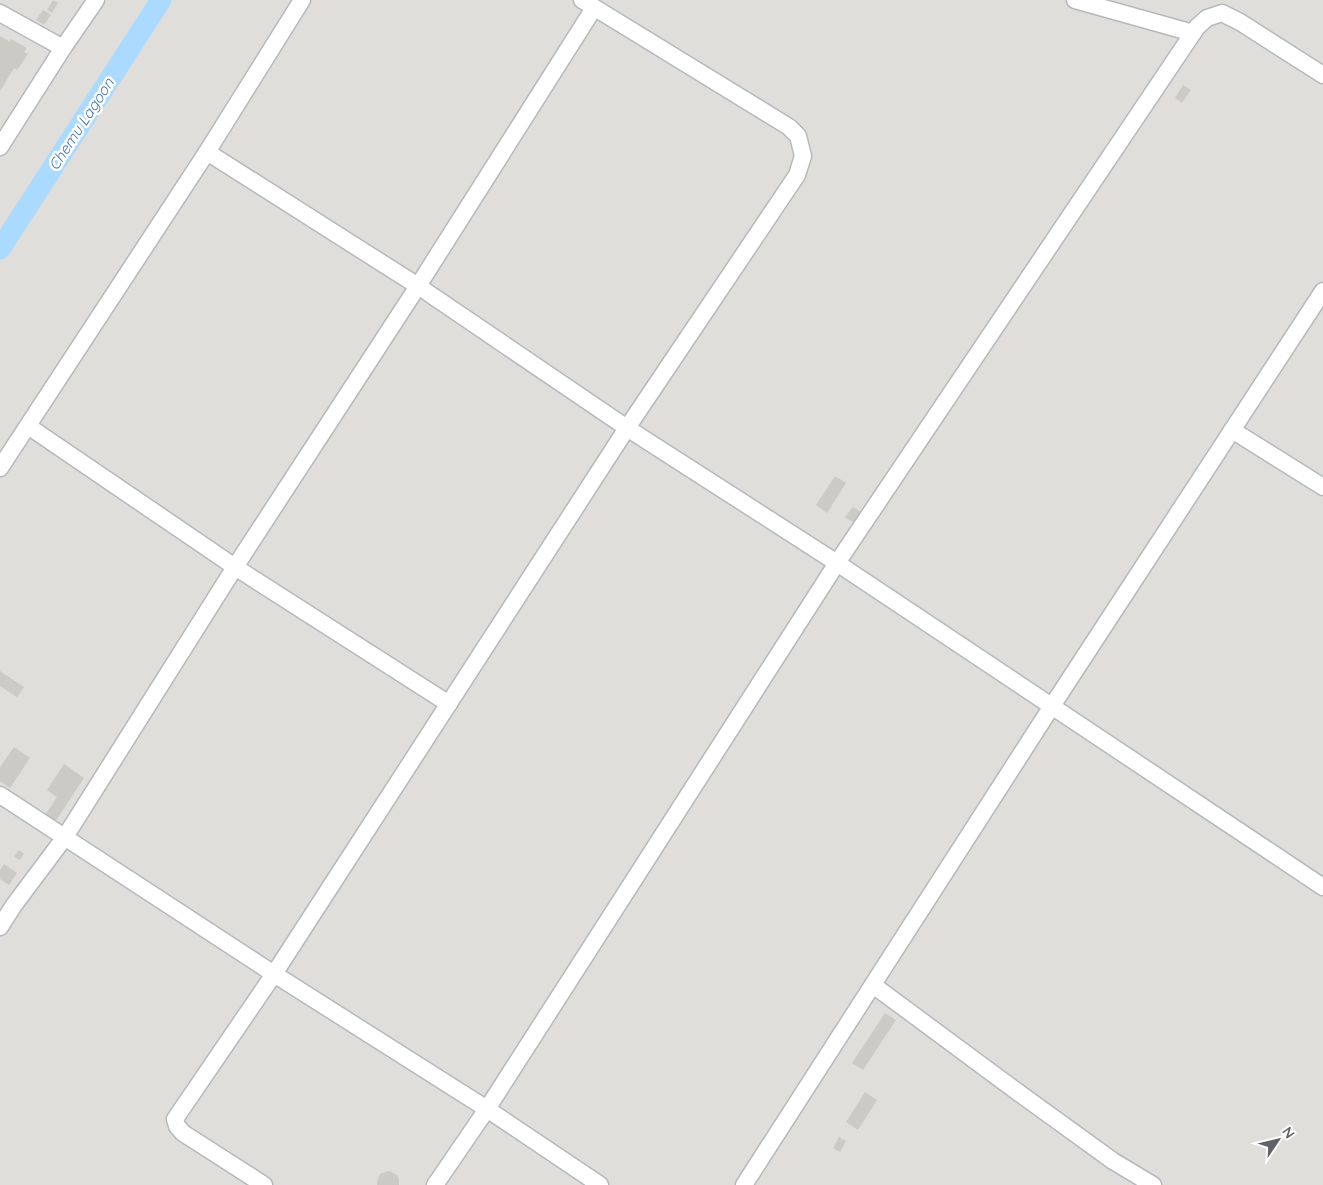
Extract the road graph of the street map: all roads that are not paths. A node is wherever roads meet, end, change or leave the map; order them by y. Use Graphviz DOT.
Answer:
graph roads {
  1 [pos="96,0"];
  2 [pos="302,0"];
  3 [pos="1075,0"];
  4 [pos="588,4"];
  5 [pos="0,12"];
  6 [pos="1193,33"];
  7 [pos="63,48"];
  8 [pos="1323,75"];
  9 [pos="0,147"];
  10 [pos="207,152"];
  11 [pos="418,286"];
  12 [pos="1323,291"];
  13 [pos="28,426"];
  14 [pos="627,428"];
  15 [pos="1232,430"];
  16 [pos="0,468"];
  17 [pos="1323,487"];
  18 [pos="837,563"];
  19 [pos="235,567"];
  20 [pos="449,704"];
  21 [pos="1052,706"];
  22 [pos="0,795"];
  23 [pos="65,837"];
  24 [pos="1323,886"];
  25 [pos="0,927"];
  26 [pos="274,974"];
  27 [pos="872,985"];
  28 [pos="487,1109"];
  29 [pos="264,1185"];
  30 [pos="435,1185"];
  31 [pos="600,1185"];
  32 [pos="744,1185"];
  33 [pos="1153,1185"];
  1 -- 7 [label="street"];
  2 -- 10 [label="street"];
  3 -- 6 [label="street"];
  4 -- 11 [label="street"];
  4 -- 14 [label="street"];
  5 -- 7 [label="street"];
  6 -- 8 [label="street"];
  6 -- 18 [label="street"];
  7 -- 9 [label="street"];
  10 -- 11 [label="street"];
  10 -- 13 [label="street"];
  11 -- 14 [label="street"];
  11 -- 19 [label="street"];
  12 -- 15 [label="street"];
  13 -- 16 [label="street"];
  13 -- 19 [label="street"];
  14 -- 18 [label="street"];
  14 -- 20 [label="street"];
  15 -- 17 [label="street"];
  15 -- 21 [label="street"];
  18 -- 21 [label="street"];
  18 -- 28 [label="street"];
  19 -- 20 [label="street"];
  19 -- 23 [label="street"];
  20 -- 26 [label="street"];
  21 -- 24 [label="street"];
  21 -- 27 [label="street"];
  22 -- 23 [label="street"];
  23 -- 25 [label="street"];
  23 -- 26 [label="street"];
  26 -- 28 [label="street"];
  26 -- 29 [label="street"];
  27 -- 32 [label="street"];
  27 -- 33 [label="street"];
  28 -- 30 [label="street"];
  28 -- 31 [label="street"];
}
